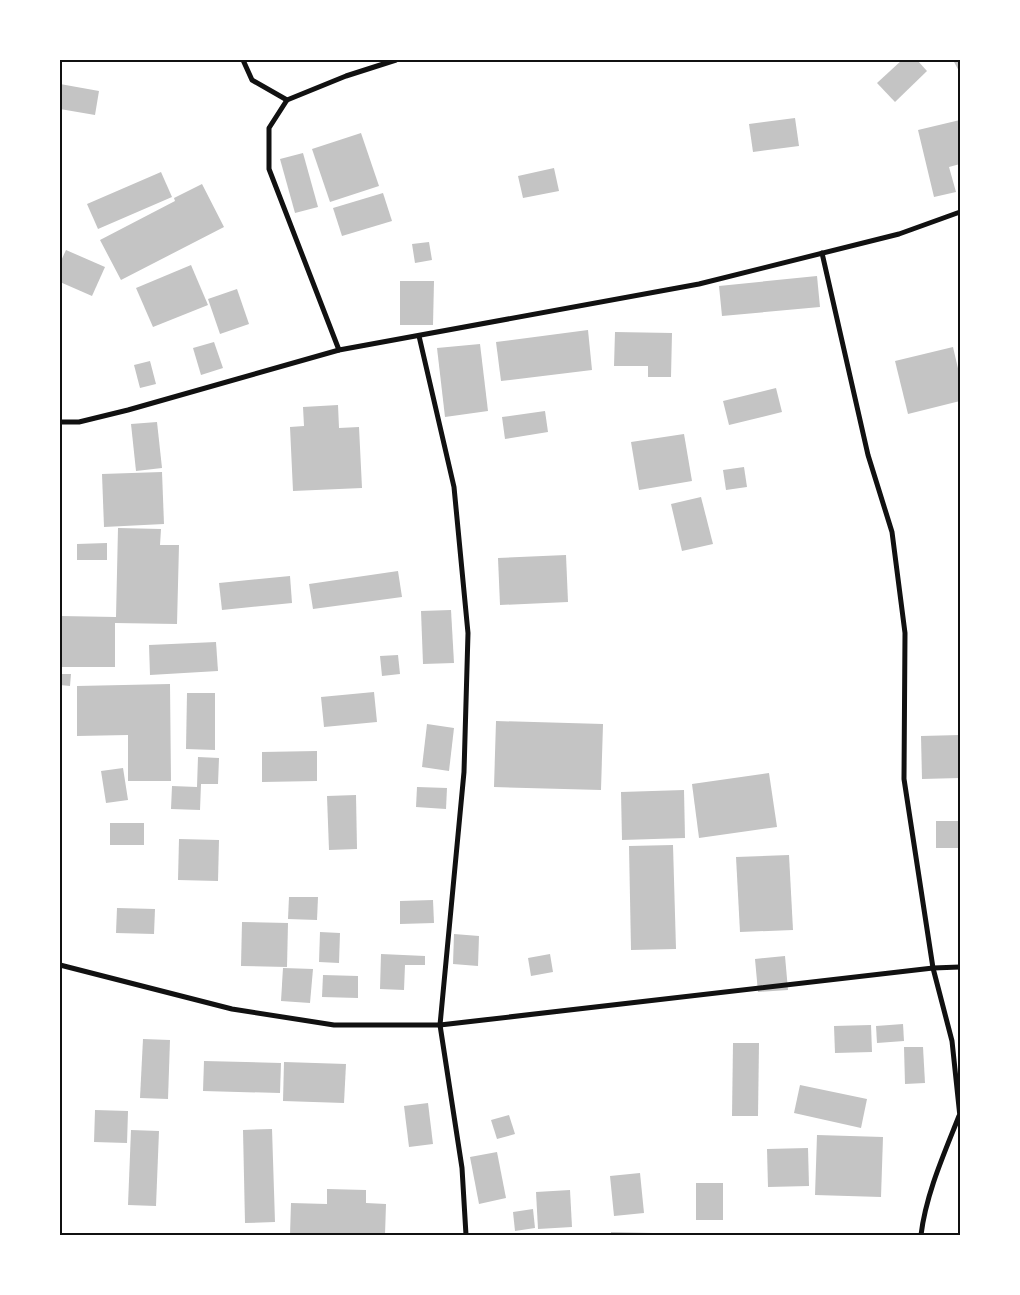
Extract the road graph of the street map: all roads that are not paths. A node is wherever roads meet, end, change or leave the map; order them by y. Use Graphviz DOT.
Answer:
graph roads {
  1 [pos="243,60"];
  2 [pos="396,60"];
  3 [pos="287,100"];
  4 [pos="960,212"];
  5 [pos="822,254"];
  6 [pos="419,336"];
  7 [pos="339,350"];
  8 [pos="60,422"];
  9 [pos="60,965"];
  10 [pos="960,967"];
  11 [pos="933,968"];
  12 [pos="440,1026"];
  13 [pos="960,1116"];
  14 [pos="466,1235"];
  15 [pos="921,1235"];
  1 -- 3 [label="street"];
  2 -- 3 [label="street"];
  3 -- 7 [label="street"];
  4 -- 5 [label="street"];
  5 -- 6 [label="street"];
  5 -- 11 [label="street"];
  6 -- 7 [label="street"];
  6 -- 12 [label="street"];
  7 -- 8 [label="street"];
  9 -- 12 [label="street"];
  10 -- 11 [label="street"];
  11 -- 12 [label="street"];
  11 -- 13 [label="street"];
  12 -- 14 [label="street"];
  13 -- 15 [label="street"];
}
